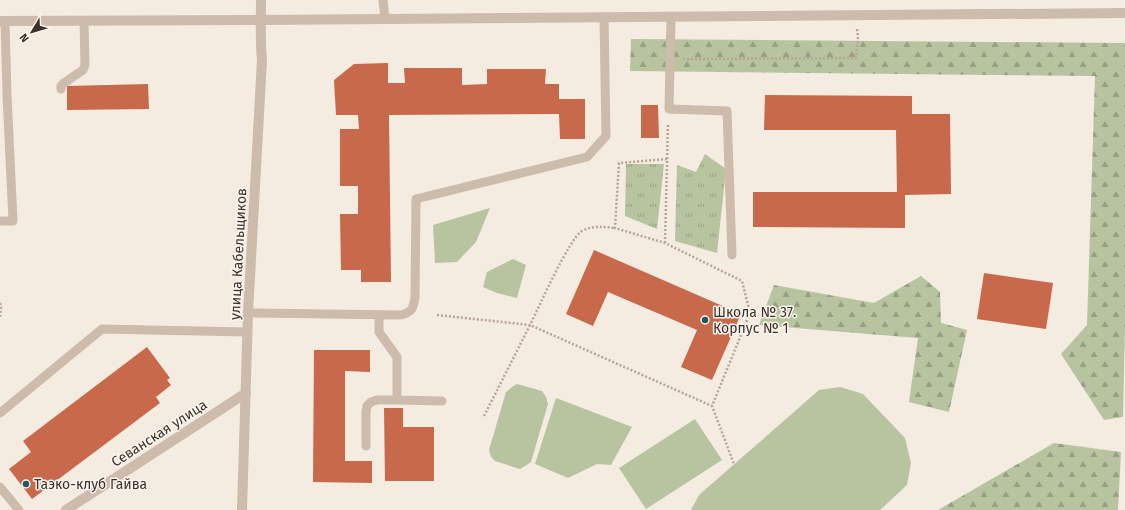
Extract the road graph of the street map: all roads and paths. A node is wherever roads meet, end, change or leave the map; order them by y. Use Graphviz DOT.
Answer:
graph roads {
  1 [pos="261,0"];
  2 [pos="383,0"];
  3 [pos="1125,13"];
  4 [pos="604,17"];
  5 [pos="671,17"];
  6 [pos="385,19"];
  7 [pos="261,20"];
  8 [pos="2,21"];
  9 [pos="84,21"];
  10 [pos="856,27"];
  11 [pos="670,59"];
  12 [pos="61,89"];
  13 [pos="669,109"];
  14 [pos="667,159"];
  15 [pos="0,221"];
  16 [pos="615,228"];
  17 [pos="665,243"];
  18 [pos="732,255"];
  19 [pos="0,302"];
  20 [pos="248,313"];
  21 [pos="379,315"];
  22 [pos="436,315"];
  23 [pos="0,316"];
  24 [pos="530,325"];
  25 [pos="248,332"];
  26 [pos="246,393"];
  27 [pos="397,400"];
  28 [pos="442,401"];
  29 [pos="712,406"];
  30 [pos="0,413"];
  31 [pos="484,416"];
  32 [pos="366,446"];
  33 [pos="734,464"];
  34 [pos="0,487"];
  35 [pos="19,510"];
  36 [pos="66,510"];
  37 [pos="242,510"];
  1 -- 7 [label="street, улица Кабельщиков"];
  2 -- 6 [label="lane"];
  3 -- 5 [label="street"];
  4 -- 5 [label="street"];
  4 -- 6 [label="street"];
  4 -- 21 [label="lane"];
  5 -- 11 [label="lane"];
  6 -- 7 [label="street"];
  7 -- 9 [label="street"];
  7 -- 20 [label="street, улица Кабельщиков"];
  8 -- 9 [label="street"];
  8 -- 15 [label="lane"];
  9 -- 12 [label="lane"];
  10 -- 11 [label="path"];
  11 -- 13 [label="lane"];
  13 -- 14 [label="path"];
  13 -- 18 [label="lane"];
  14 -- 16 [label="path"];
  14 -- 17 [label="path"];
  16 -- 17 [label="path"];
  16 -- 24 [label="path"];
  17 -- 29 [label="path"];
  19 -- 23 [label="path"];
  20 -- 21 [label="lane"];
  20 -- 25 [label="street, улица Кабельщиков"];
  21 -- 27 [label="lane"];
  22 -- 24 [label="path"];
  24 -- 29 [label="path"];
  24 -- 31 [label="path"];
  25 -- 26 [label="street, улица Кабельщиков"];
  25 -- 30 [label="lane"];
  26 -- 36 [label="street, Севанская улица"];
  26 -- 37 [label="street, улица Кабельщиков"];
  27 -- 28 [label="lane"];
  27 -- 32 [label="lane"];
  29 -- 33 [label="path"];
  34 -- 35 [label="lane"];
}
